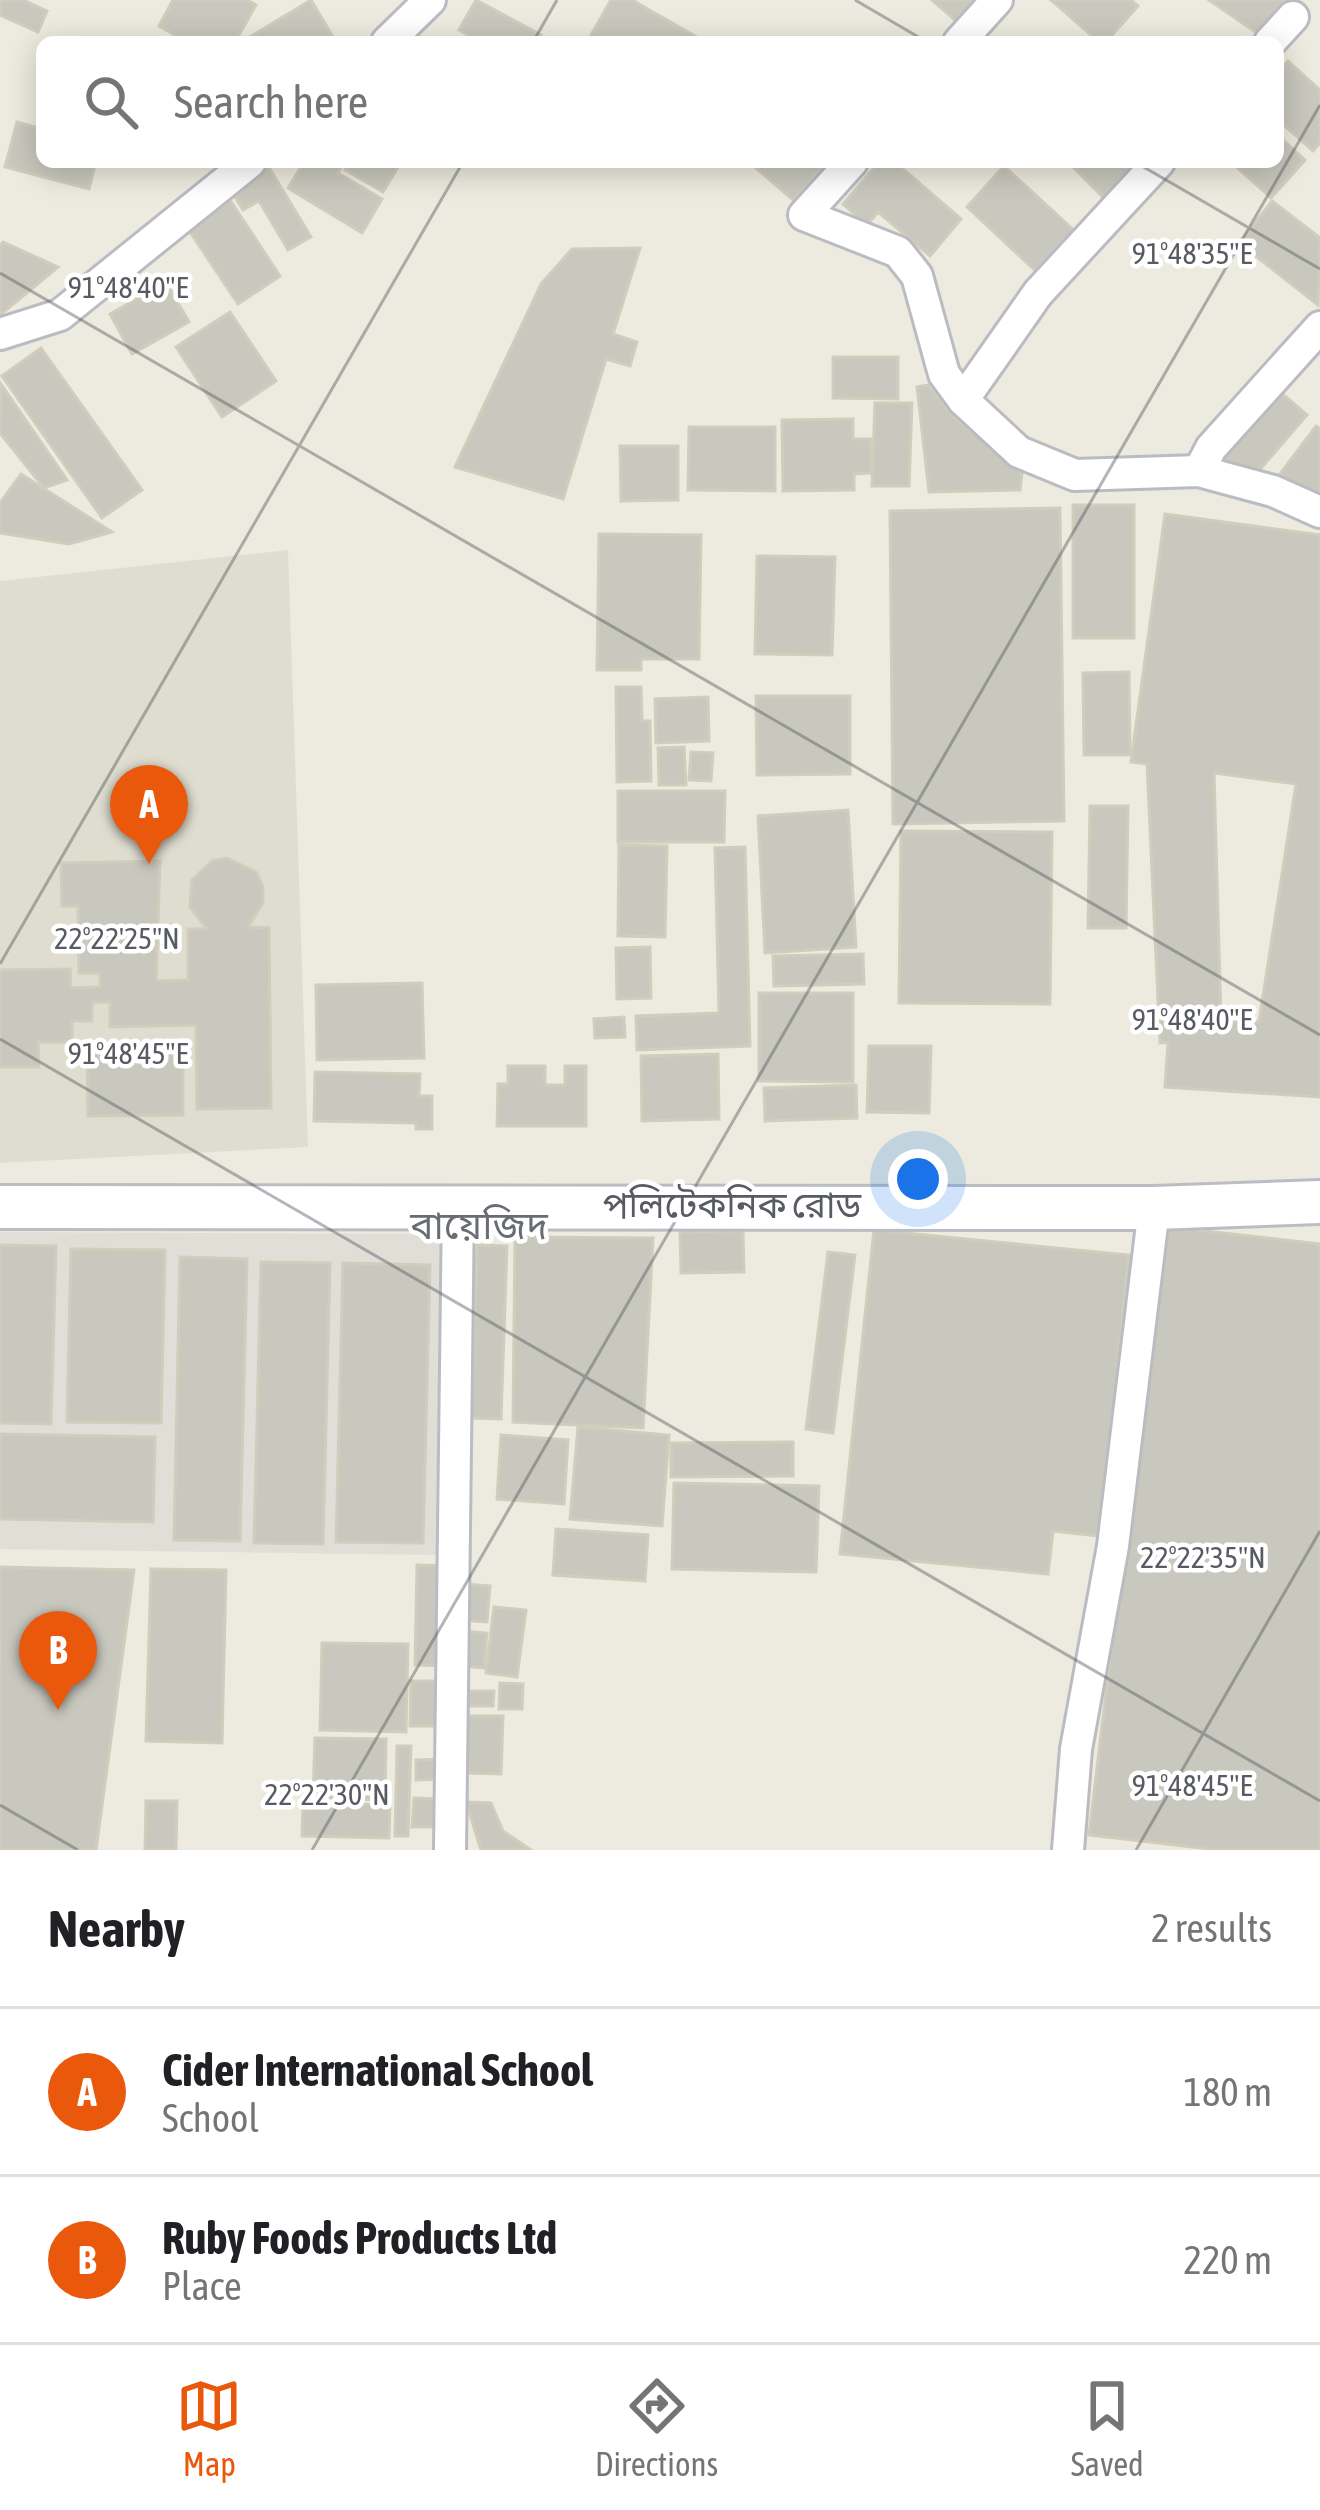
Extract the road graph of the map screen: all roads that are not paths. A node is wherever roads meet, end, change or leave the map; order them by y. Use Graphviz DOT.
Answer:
graph roads {
  1 [pos="430,0"];
  2 [pos="997,0"];
  3 [pos="1293,17"];
  4 [pos="393,36"];
  5 [pos="964,36"];
  6 [pos="1276,36"];
  7 [pos="243,168"];
  8 [pos="847,168"];
  9 [pos="1153,168"];
  10 [pos="1320,327"];
  11 [pos="0,334"];
  12 [pos="963,400"];
  13 [pos="1199,471"];
  14 [pos="1320,512"];
  15 [pos="1320,1202"];
  16 [pos="458,1205"];
  17 [pos="0,1207"];
  18 [pos="1154,1208"];
  19 [pos="450,1850"];
  20 [pos="1068,1850"];
  1 -- 4 [label="street"];
  2 -- 5 [label="street"];
  3 -- 6 [label="street"];
  7 -- 11 [label="street"];
  8 -- 12 [label="street"];
  9 -- 12 [label="street"];
  10 -- 13 [label="street"];
  12 -- 13 [label="street"];
  13 -- 14 [label="street"];
  15 -- 18 [label="main road, পলিটেকনিক রোড"];
  16 -- 17 [label="main road, পলিটেকনিক রোড"];
  16 -- 18 [label="main road, পলিটেকনিক রোড"];
  16 -- 19 [label="street"];
  18 -- 20 [label="street"];
}
